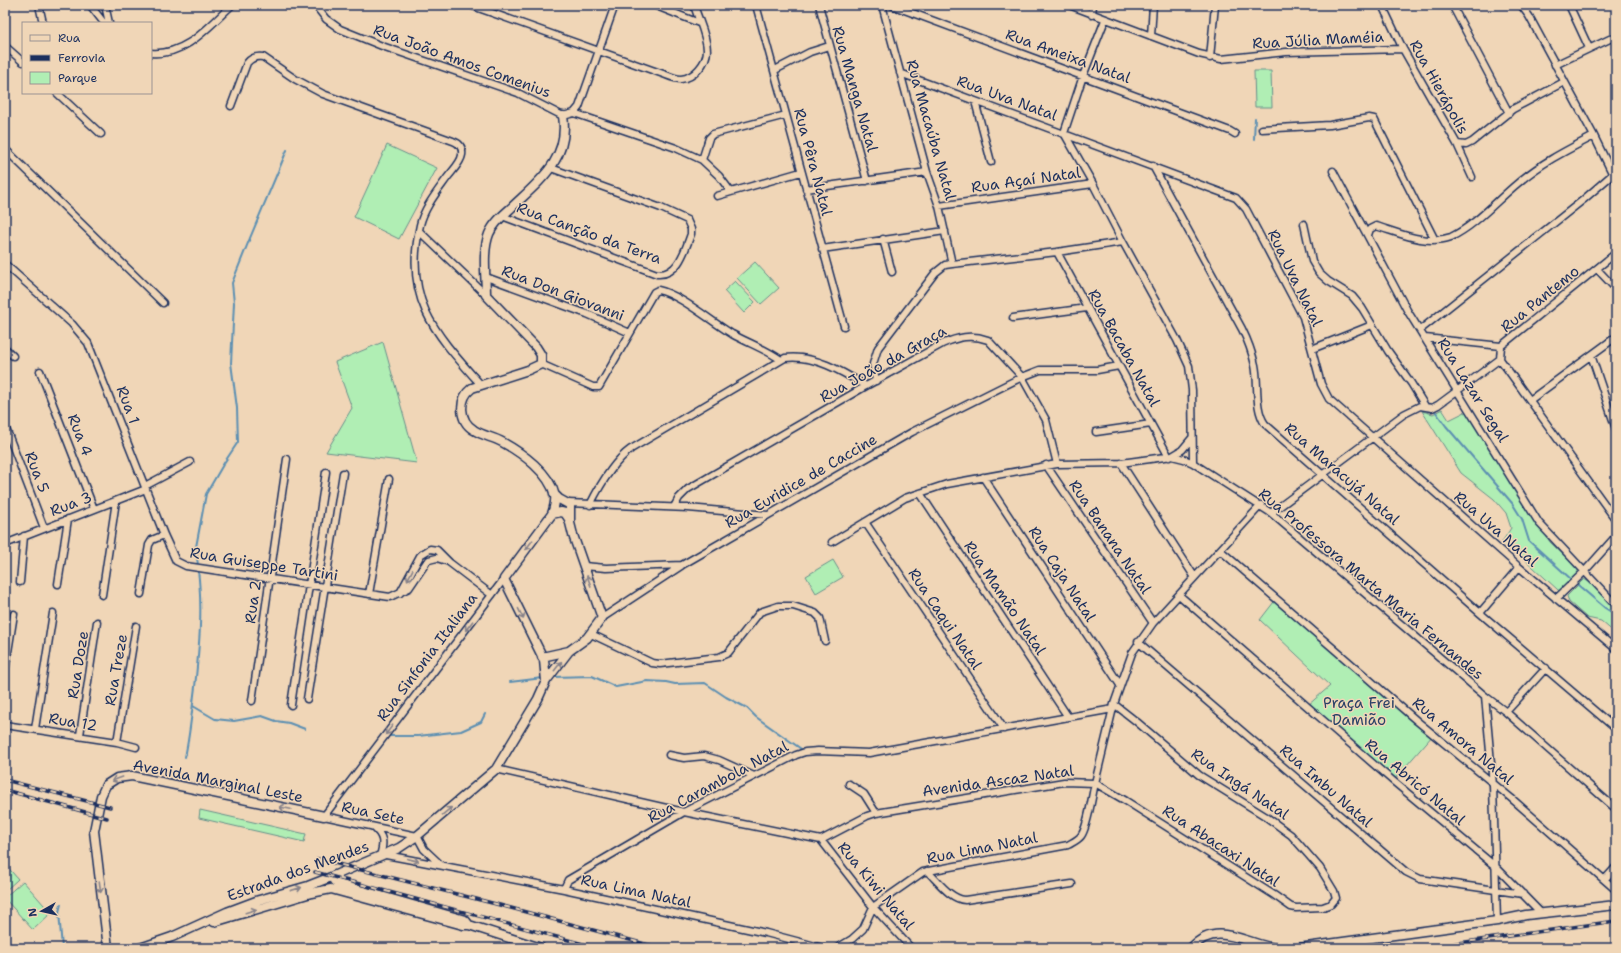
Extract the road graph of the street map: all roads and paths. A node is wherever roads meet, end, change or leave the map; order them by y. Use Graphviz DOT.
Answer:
graph roads {
  1 [pos="39,5"];
  2 [pos="90,5"];
  3 [pos="105,5"];
  4 [pos="232,5"];
  5 [pos="315,5"];
  6 [pos="470,5"];
  7 [pos="615,5"];
  8 [pos="654,5"];
  9 [pos="694,5"];
  10 [pos="756,5"];
  11 [pos="819,5"];
  12 [pos="882,5"];
  13 [pos="891,5"];
  14 [pos="1069,5"];
  15 [pos="1093,5"];
  16 [pos="1153,5"];
  17 [pos="1215,5"];
  18 [pos="1452,5"];
  19 [pos="1520,5"];
  20 [pos="1569,5"];
  21 [pos="1383,6"];
  22 [pos="1092,15"];
  23 [pos="1105,20"];
  24 [pos="43,22"];
  25 [pos="103,22"];
  26 [pos="109,22"];
  27 [pos="699,23"];
  28 [pos="1151,36"];
  29 [pos="1615,38"];
  30 [pos="5,46"];
  31 [pos="829,46"];
  32 [pos="1589,48"];
  33 [pos="1403,49"];
  34 [pos="599,51"];
  35 [pos="152,53"];
  36 [pos="1210,58"];
  37 [pos="22,61"];
  38 [pos="1555,65"];
  39 [pos="775,70"];
  40 [pos="900,73"];
  41 [pos="1083,76"];
  42 [pos="1564,82"];
  43 [pos="60,94"];
  44 [pos="975,101"];
  45 [pos="231,106"];
  46 [pos="574,113"];
  47 [pos="1509,113"];
  48 [pos="786,115"];
  49 [pos="563,116"];
  50 [pos="1262,129"];
  51 [pos="1064,133"];
  52 [pos="102,134"];
  53 [pos="1235,134"];
  54 [pos="1594,136"];
  55 [pos="1457,144"];
  56 [pos="5,149"];
  57 [pos="702,160"];
  58 [pos="991,162"];
  59 [pos="1153,166"];
  60 [pos="551,168"];
  61 [pos="1333,171"];
  62 [pos="801,172"];
  63 [pos="927,172"];
  64 [pos="1613,174"];
  65 [pos="1472,177"];
  66 [pos="867,181"];
  67 [pos="1616,181"];
  68 [pos="1093,184"];
  69 [pos="806,189"];
  70 [pos="731,192"];
  71 [pos="717,196"];
  72 [pos="938,206"];
  73 [pos="502,216"];
  74 [pos="1304,224"];
  75 [pos="419,231"];
  76 [pos="945,231"];
  77 [pos="1368,235"];
  78 [pos="883,239"];
  79 [pos="1435,240"];
  80 [pos="1123,242"];
  81 [pos="822,249"];
  82 [pos="1057,252"];
  83 [pos="1616,253"];
  84 [pos="5,264"];
  85 [pos="952,264"];
  86 [pos="1598,269"];
  87 [pos="892,272"];
  88 [pos="486,277"];
  89 [pos="1616,289"];
  90 [pos="486,295"];
  91 [pos="163,303"];
  92 [pos="1087,308"];
  93 [pos="1013,318"];
  94 [pos="1372,325"];
  95 [pos="844,326"];
  96 [pos="1420,330"];
  97 [pos="630,333"];
  98 [pos="1616,337"];
  99 [pos="1425,338"];
  100 [pos="1501,346"];
  101 [pos="5,348"];
  102 [pos="1312,349"];
  103 [pos="1591,355"];
  104 [pos="13,356"];
  105 [pos="1500,359"];
  106 [pos="781,360"];
  107 [pos="541,364"];
  108 [pos="1118,366"];
  109 [pos="40,371"];
  110 [pos="1022,377"];
  111 [pos="876,381"];
  112 [pos="481,385"];
  113 [pos="866,386"];
  114 [pos="1457,391"];
  115 [pos="1530,400"];
  116 [pos="1424,406"];
  117 [pos="1151,424"];
  118 [pos="5,426"];
  119 [pos="1616,429"];
  120 [pos="1096,432"];
  121 [pos="1192,438"];
  122 [pos="1372,438"];
  123 [pos="1171,457"];
  124 [pos="287,459"];
  125 [pos="190,462"];
  126 [pos="1121,463"];
  127 [pos="1193,463"];
  128 [pos="1057,464"];
  129 [pos="1046,465"];
  130 [pos="326,472"];
  131 [pos="343,473"];
  132 [pos="1324,474"];
  133 [pos="983,477"];
  134 [pos="389,479"];
  135 [pos="146,487"];
  136 [pos="920,493"];
  137 [pos="116,501"];
  138 [pos="562,502"];
  139 [pos="590,505"];
  140 [pos="1260,505"];
  141 [pos="674,507"];
  142 [pos="94,509"];
  143 [pos="1271,513"];
  144 [pos="552,514"];
  145 [pos="768,515"];
  146 [pos="68,519"];
  147 [pos="1616,520"];
  148 [pos="570,522"];
  149 [pos="865,522"];
  150 [pos="44,528"];
  151 [pos="164,535"];
  152 [pos="24,536"];
  153 [pos="1616,536"];
  154 [pos="832,542"];
  155 [pos="5,544"];
  156 [pos="1220,550"];
  157 [pos="450,563"];
  158 [pos="682,565"];
  159 [pos="584,566"];
  160 [pos="1519,567"];
  161 [pos="1582,574"];
  162 [pos="1194,576"];
  163 [pos="504,578"];
  164 [pos="270,579"];
  165 [pos="20,582"];
  166 [pos="58,584"];
  167 [pos="308,585"];
  168 [pos="325,587"];
  169 [pos="400,593"];
  170 [pos="141,594"];
  171 [pos="369,594"];
  172 [pos="492,595"];
  173 [pos="1179,595"];
  174 [pos="102,596"];
  175 [pos="1557,598"];
  176 [pos="1616,605"];
  177 [pos="53,613"];
  178 [pos="1480,613"];
  179 [pos="14,614"];
  180 [pos="602,618"];
  181 [pos="97,622"];
  182 [pos="1153,623"];
  183 [pos="136,626"];
  184 [pos="591,634"];
  185 [pos="825,641"];
  186 [pos="1138,642"];
  187 [pos="1616,649"];
  188 [pos="569,651"];
  189 [pos="542,657"];
  190 [pos="1546,668"];
  191 [pos="5,671"];
  192 [pos="546,682"];
  193 [pos="1120,685"];
  194 [pos="1485,696"];
  195 [pos="307,699"];
  196 [pos="252,700"];
  197 [pos="290,705"];
  198 [pos="1113,706"];
  199 [pos="1506,712"];
  200 [pos="1068,717"];
  201 [pos="5,725"];
  202 [pos="35,729"];
  203 [pos="1004,729"];
  204 [pos="1616,729"];
  205 [pos="80,735"];
  206 [pos="117,742"];
  207 [pos="136,747"];
  208 [pos="669,755"];
  209 [pos="496,768"];
  210 [pos="754,776"];
  211 [pos="1095,782"];
  212 [pos="849,784"];
  213 [pos="1493,785"];
  214 [pos="1616,809"];
  215 [pos="684,812"];
  216 [pos="876,813"];
  217 [pos="324,816"];
  218 [pos="373,827"];
  219 [pos="417,836"];
  220 [pos="821,840"];
  221 [pos="382,855"];
  222 [pos="442,866"];
  223 [pos="1496,867"];
  224 [pos="1616,867"];
  225 [pos="927,871"];
  226 [pos="333,876"];
  227 [pos="1605,879"];
  228 [pos="1072,884"];
  229 [pos="564,888"];
  230 [pos="1616,890"];
  231 [pos="1496,891"];
  232 [pos="1523,894"];
  233 [pos="1336,898"];
  234 [pos="1616,905"];
  235 [pos="873,907"];
  236 [pos="1541,913"];
  237 [pos="1498,921"];
  238 [pos="469,925"];
  239 [pos="186,930"];
  240 [pos="108,948"];
  241 [pos="140,948"];
  242 [pos="541,948"];
  243 [pos="822,948"];
  244 [pos="838,948"];
  245 [pos="911,948"];
  246 [pos="1191,948"];
  247 [pos="1276,948"];
  248 [pos="1300,948"];
  1 -- 24 [label="street"];
  2 -- 25 [label="street"];
  3 -- 26 [label="street"];
  4 -- 35 [label="street"];
  5 -- 49 [label="street, Rua João Amos Comenius"];
  6 -- 34 [label="street"];
  7 -- 34 [label="street"];
  8 -- 27 [label="street"];
  9 -- 27 [label="street"];
  10 -- 39 [label="street, Rua Pêra Natal"];
  11 -- 31 [label="street, Rua Manga Natal"];
  12 -- 40 [label="street, Rua Macaúba Natal"];
  13 -- 41 [label="street, Rua Ameixa Natal"];
  14 -- 22 [label="street, Rua Júlia Maméia"];
  15 -- 22 [label="street"];
  16 -- 28 [label="street"];
  17 -- 36 [label="street"];
  18 -- 47 [label="street"];
  19 -- 38 [label="street"];
  20 -- 32 [label="street"];
  21 -- 33 [label="street, Rua Hierápolis"];
  22 -- 23 [label="street, Rua Júlia Maméia"];
  23 -- 28 [label="street, Rua Júlia Maméia"];
  23 -- 41 [label="street"];
  27 -- 34 [label="street"];
  28 -- 36 [label="street, Rua Júlia Maméia"];
  29 -- 32 [label="street"];
  30 -- 37 [label="street"];
  31 -- 39 [label="street"];
  31 -- 66 [label="street, Rua Manga Natal"];
  32 -- 38 [label="street"];
  33 -- 36 [label="street, Rua Júlia Maméia"];
  33 -- 55 [label="street, Rua Hierápolis"];
  34 -- 46 [label="street"];
  38 -- 42 [label="street"];
  39 -- 48 [label="street, Rua Pêra Natal"];
  40 -- 44 [label="street, Rua Uva Natal"];
  40 -- 63 [label="street, Rua Macaúba Natal"];
  41 -- 51 [label="street"];
  41 -- 53 [label="street, Rua Ameixa Natal"];
  42 -- 47 [label="street"];
  42 -- 54 [label="street"];
  43 -- 52 [label="street"];
  44 -- 51 [label="street, Rua Uva Natal"];
  44 -- 58 [label="street"];
  45 -- 75 [label="street"];
  46 -- 49 [label="street"];
  46 -- 57 [label="street"];
  47 -- 55 [label="street"];
  48 -- 57 [label="street"];
  48 -- 62 [label="street, Rua Pêra Natal"];
  49 -- 60 [label="street, Rua João Amos Comenius"];
  50 -- 79 [label="street"];
  51 -- 59 [label="street, Rua Uva Natal"];
  51 -- 68 [label="street"];
  54 -- 64 [label="street"];
  54 -- 79 [label="street"];
  55 -- 65 [label="street, Rua Hierápolis"];
  56 -- 91 [label="street"];
  57 -- 70 [label="street"];
  59 -- 102 [label="street, Rua Uva Natal"];
  59 -- 132 [label="street, Rua Maracujá Natal"];
  60 -- 73 [label="street, Rua João Amos Comenius"];
  60 -- 73 [label="street, Rua Canção da Terra"];
  61 -- 77 [label="street, Rua Lazar Segal"];
  62 -- 69 [label="street, Rua Pêra Natal"];
  62 -- 70 [label="street"];
  63 -- 66 [label="street"];
  63 -- 72 [label="street, Rua Macaúba Natal"];
  64 -- 67 [label="street"];
  64 -- 96 [label="street"];
  66 -- 69 [label="street"];
  68 -- 72 [label="street, Rua Açaí Natal"];
  68 -- 80 [label="street"];
  69 -- 81 [label="street, Rua Pêra Natal"];
  70 -- 71 [label="street"];
  72 -- 76 [label="street, Rua Macaúba Natal"];
  73 -- 88 [label="street, Rua João Amos Comenius"];
  74 -- 94 [label="street"];
  75 -- 90 [label="street"];
  75 -- 112 [label="street"];
  76 -- 78 [label="street"];
  76 -- 85 [label="street, Rua Macaúba Natal"];
  77 -- 79 [label="street"];
  77 -- 96 [label="street, Rua Lazar Segal"];
  78 -- 81 [label="street"];
  78 -- 87 [label="street"];
  80 -- 82 [label="street"];
  80 -- 121 [label="street"];
  81 -- 95 [label="street, Rua Pêra Natal"];
  82 -- 85 [label="street"];
  82 -- 92 [label="street, Rua Bacaba Natal"];
  83 -- 86 [label="street, Rua Pantemo"];
  84 -- 135 [label="street, Rua 1"];
  85 -- 111 [label="street"];
  86 -- 89 [label="street"];
  86 -- 100 [label="street, Rua Pantemo"];
  88 -- 90 [label="street, Rua João Amos Comenius"];
  88 -- 97 [label="street, Rua Don Giovanni"];
  90 -- 107 [label="street"];
  92 -- 93 [label="street"];
  92 -- 108 [label="street, Rua Bacaba Natal"];
  94 -- 102 [label="street"];
  94 -- 116 [label="street"];
  96 -- 99 [label="street, Rua Lazar Segal"];
  97 -- 106 [label="street"];
  97 -- 107 [label="street"];
  98 -- 103 [label="street"];
  99 -- 100 [label="street, Rua Pantemo"];
  99 -- 114 [label="street, Rua Lazar Segal"];
  100 -- 105 [label="street"];
  101 -- 104 [label="street"];
  102 -- 122 [label="street, Rua Uva Natal"];
  103 -- 115 [label="street"];
  103 -- 119 [label="street"];
  105 -- 114 [label="street"];
  105 -- 115 [label="street"];
  106 -- 113 [label="street"];
  106 -- 139 [label="street"];
  107 -- 112 [label="street"];
  108 -- 110 [label="street, Rua Euridice de Caccine"];
  108 -- 117 [label="street, Rua Bacaba Natal"];
  109 -- 142 [label="street, Rua 4"];
  110 -- 111 [label="street, Rua João da Graça"];
  110 -- 128 [label="street, Rua João da Graça"];
  110 -- 145 [label="street, Rua Euridice de Caccine"];
  111 -- 113 [label="street, Rua João da Graça"];
  112 -- 138 [label="street"];
  113 -- 141 [label="street, Rua João da Graça"];
  114 -- 116 [label="street"];
  114 -- 161 [label="street, Rua Lazar Segal"];
  115 -- 147 [label="street"];
  116 -- 122 [label="street"];
  117 -- 120 [label="street"];
  117 -- 123 [label="street, Rua Bacaba Natal"];
  118 -- 150 [label="street, Rua 5"];
  121 -- 123 [label="street"];
  121 -- 127 [label="street"];
  122 -- 132 [label="street"];
  122 -- 160 [label="street, Rua Uva Natal"];
  123 -- 126 [label="street"];
  123 -- 127 [label="street, Rua Professora Marta Maria Fernandes"];
  124 -- 164 [label="street, Rua 2"];
  125 -- 135 [label="street, Rua 3"];
  126 -- 128 [label="street"];
  126 -- 162 [label="street"];
  127 -- 140 [label="street, Rua Professora Marta Maria Fernandes"];
  128 -- 129 [label="street"];
  129 -- 133 [label="street"];
  129 -- 182 [label="street, Rua Banana Natal"];
  130 -- 167 [label="street"];
  131 -- 168 [label="street"];
  132 -- 143 [label="street"];
  132 -- 178 [label="street, Rua Maracujá Natal"];
  133 -- 136 [label="street"];
  133 -- 193 [label="street, Rua Caja Natal"];
  134 -- 171 [label="street"];
  135 -- 137 [label="street, Rua 3"];
  135 -- 151 [label="street, Rua Guiseppe Tartini"];
  136 -- 149 [label="street"];
  136 -- 200 [label="street, Rua Mamão Natal"];
  137 -- 142 [label="street, Rua 3"];
  137 -- 174 [label="street"];
  138 -- 139 [label="street"];
  138 -- 144 [label="street"];
  138 -- 148 [label="street"];
  139 -- 141 [label="street"];
  140 -- 143 [label="street, Rua Professora Marta Maria Fernandes"];
  140 -- 156 [label="street, Avenida Ascaz Natal"];
  141 -- 145 [label="street"];
  142 -- 146 [label="street, Rua 3"];
  143 -- 194 [label="street, Rua Professora Marta Maria Fernandes"];
  144 -- 148 [label="street"];
  144 -- 163 [label="street, Rua Sinfonia Italiana, one-way"];
  145 -- 158 [label="street, Rua Euridice de Caccine"];
  146 -- 150 [label="street, Rua 3"];
  146 -- 166 [label="street"];
  148 -- 159 [label="street"];
  149 -- 154 [label="street"];
  149 -- 203 [label="street, Rua Caqui Natal"];
  150 -- 152 [label="street, Rua 3"];
  151 -- 164 [label="street, Rua Guiseppe Tartini"];
  151 -- 170 [label="street"];
  152 -- 155 [label="street, Rua 3"];
  152 -- 165 [label="street"];
  153 -- 161 [label="street"];
  156 -- 162 [label="street, Avenida Ascaz Natal"];
  156 -- 213 [label="street, Rua Amora Natal"];
  157 -- 169 [label="street"];
  157 -- 169 [label="street, one-way"];
  157 -- 172 [label="street"];
  158 -- 159 [label="street, Rua Euridice de Caccine"];
  158 -- 180 [label="street, Estrada dos Mendes"];
  180 -- 159 [label="street, one-way"];
  160 -- 175 [label="street, Rua Uva Natal"];
  160 -- 178 [label="street"];
  161 -- 175 [label="street"];
  161 -- 176 [label="street, Rua Lazar Segal"];
  162 -- 173 [label="street, Avenida Ascaz Natal"];
  163 -- 172 [label="street, Rua Sinfonia Italiana"];
  163 -- 189 [label="street, one-way"];
  164 -- 167 [label="street, Rua Guiseppe Tartini"];
  164 -- 196 [label="street, Rua 2"];
  167 -- 168 [label="street, Rua Guiseppe Tartini"];
  167 -- 197 [label="street"];
  168 -- 171 [label="street, Rua Guiseppe Tartini"];
  168 -- 195 [label="street"];
  169 -- 171 [label="street, Rua Guiseppe Tartini"];
  172 -- 217 [label="street, Rua Sinfonia Italiana, one-way"];
  173 -- 182 [label="street, Avenida Ascaz Natal"];
  173 -- 223 [label="street, Rua Abricó Natal"];
  175 -- 187 [label="street, Rua Uva Natal"];
  177 -- 202 [label="street"];
  178 -- 190 [label="street, Rua Maracujá Natal"];
  179 -- 191 [label="street"];
  180 -- 184 [label="street, Estrada dos Mendes"];
  181 -- 205 [label="street, Rua Doze"];
  182 -- 186 [label="street, Avenida Ascaz Natal"];
  183 -- 206 [label="street, Rua Treze"];
  184 -- 185 [label="street"];
  184 -- 188 [label="street, Estrada dos Mendes"];
  186 -- 193 [label="street, Avenida Ascaz Natal"];
  186 -- 231 [label="street, Rua Imbu Natal"];
  188 -- 189 [label="street"];
  192 -- 188 [label="street, Estrada dos Mendes, one-way"];
  189 -- 192 [label="street"];
  190 -- 199 [label="street"];
  190 -- 204 [label="street, Rua Maracujá Natal"];
  192 -- 209 [label="street, Estrada dos Mendes"];
  193 -- 198 [label="street, Avenida Ascaz Natal"];
  194 -- 199 [label="street"];
  194 -- 213 [label="street, Rua Professora Marta Maria Fernandes"];
  198 -- 200 [label="street, Rua Carambola Natal"];
  198 -- 211 [label="street, Avenida Ascaz Natal"];
  198 -- 233 [label="street, Rua Ingá Natal"];
  199 -- 214 [label="street"];
  200 -- 203 [label="street, Rua Carambola Natal"];
  201 -- 202 [label="street, Rua 12"];
  202 -- 205 [label="street, Rua 12"];
  203 -- 210 [label="street, Rua Carambola Natal"];
  205 -- 206 [label="street, Rua 12"];
  206 -- 207 [label="street, Rua 12"];
  208 -- 210 [label="street"];
  209 -- 215 [label="street"];
  219 -- 209 [label="street, Estrada dos Mendes, one-way"];
  210 -- 215 [label="street, Rua Carambola Natal"];
  211 -- 216 [label="street, Avenida Ascaz Natal"];
  211 -- 225 [label="street, Rua Lima Natal"];
  211 -- 233 [label="street, Rua Abacaxi Natal"];
  212 -- 216 [label="street"];
  213 -- 223 [label="street, Rua Professora Marta Maria Fernandes"];
  213 -- 227 [label="street, Rua Amora Natal"];
  215 -- 220 [label="street"];
  215 -- 229 [label="street, Rua Carambola Natal"];
  216 -- 220 [label="street, Avenida Ascaz Natal"];
  217 -- 218 [label="street, Rua Sete"];
  217 -- 240 [label="street, Avenida Marginal Leste, one-way"];
  218 -- 219 [label="street, Rua Sete"];
  218 -- 221 [label="street"];
  219 -- 221 [label="street, Estrada dos Mendes"];
  219 -- 222 [label="street"];
  220 -- 235 [label="street, Rua Kiwi Natal"];
  221 -- 222 [label="street, Rua Lima Natal, one-way"];
  221 -- 226 [label="street, Estrada dos Mendes"];
  222 -- 229 [label="street, Rua Lima Natal"];
  223 -- 231 [label="street, Rua Professora Marta Maria Fernandes"];
  223 -- 232 [label="street, Rua Abricó Natal"];
  224 -- 227 [label="street"];
  225 -- 228 [label="street"];
  225 -- 235 [label="street, Rua Lima Natal"];
  226 -- 238 [label="street"];
  239 -- 226 [label="street, Estrada dos Mendes, one-way"];
  227 -- 230 [label="street, Rua Amora Natal"];
  229 -- 243 [label="street, Rua Lima Natal"];
  231 -- 232 [label="street, Rua Imbu Natal"];
  231 -- 237 [label="street, Rua Professora Marta Maria Fernandes"];
  232 -- 236 [label="street, Rua Abricó Natal"];
  234 -- 236 [label="street"];
  235 -- 244 [label="street, Rua Lima Natal"];
  235 -- 245 [label="street, Rua Kiwi Natal"];
  236 -- 237 [label="street"];
  237 -- 248 [label="street"];
  239 -- 238 [label="street, one-way"];
  238 -- 242 [label="street"];
  239 -- 241 [label="street, Estrada dos Mendes"];
  246 -- 247 [label="street"];
}
